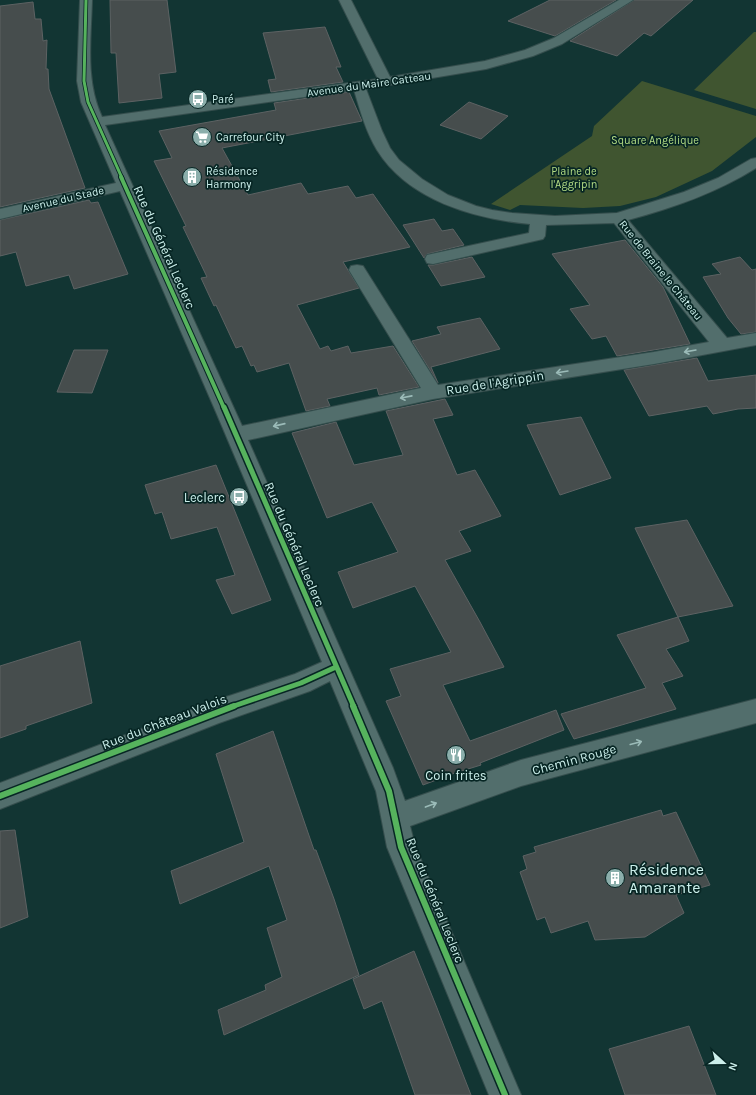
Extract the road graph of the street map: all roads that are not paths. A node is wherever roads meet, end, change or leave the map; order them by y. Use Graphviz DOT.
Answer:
graph roads {
  1 [pos="86,0"];
  2 [pos="345,0"];
  3 [pos="627,0"];
  4 [pos="386,82"];
  5 [pos="359,86"];
  6 [pos="97,122"];
  7 [pos="756,162"];
  8 [pos="126,185"];
  9 [pos="0,214"];
  10 [pos="618,218"];
  11 [pos="538,220"];
  12 [pos="433,259"];
  13 [pos="357,270"];
  14 [pos="756,339"];
  15 [pos="722,345"];
  16 [pos="433,392"];
  17 [pos="236,434"];
  18 [pos="336,667"];
  19 [pos="755,714"];
  20 [pos="0,796"];
  21 [pos="394,818"];
  22 [pos="505,1095"];
  1 -- 6 [label="street, Rue du Général Leclerc"];
  2 -- 4 [label="street"];
  3 -- 4 [label="street, Avenue du Maire Catteau"];
  4 -- 5 [label="street, Avenue du Maire Catteau"];
  5 -- 6 [label="street, Avenue du Maire Catteau"];
  5 -- 11 [label="street"];
  6 -- 8 [label="street, Rue du Général Leclerc"];
  7 -- 10 [label="street, Rue de Braine le Château"];
  8 -- 9 [label="street, Avenue du Stade"];
  8 -- 17 [label="street, Rue du Général Leclerc"];
  10 -- 11 [label="street"];
  10 -- 15 [label="street, Rue de Braine le Château"];
  11 -- 12 [label="street"];
  13 -- 16 [label="street"];
  14 -- 15 [label="street, Rue de l'Agrippin"];
  15 -- 16 [label="street, Rue de l'Agrippin, one-way"];
  16 -- 17 [label="street, Rue de l'Agrippin, one-way"];
  17 -- 18 [label="street, Rue du Général Leclerc"];
  18 -- 20 [label="street, Rue du Château Valois"];
  18 -- 21 [label="street, Rue du Général Leclerc"];
  21 -- 19 [label="street, Chemin Rouge, one-way"];
  21 -- 22 [label="street, Rue du Général Leclerc"];
}
